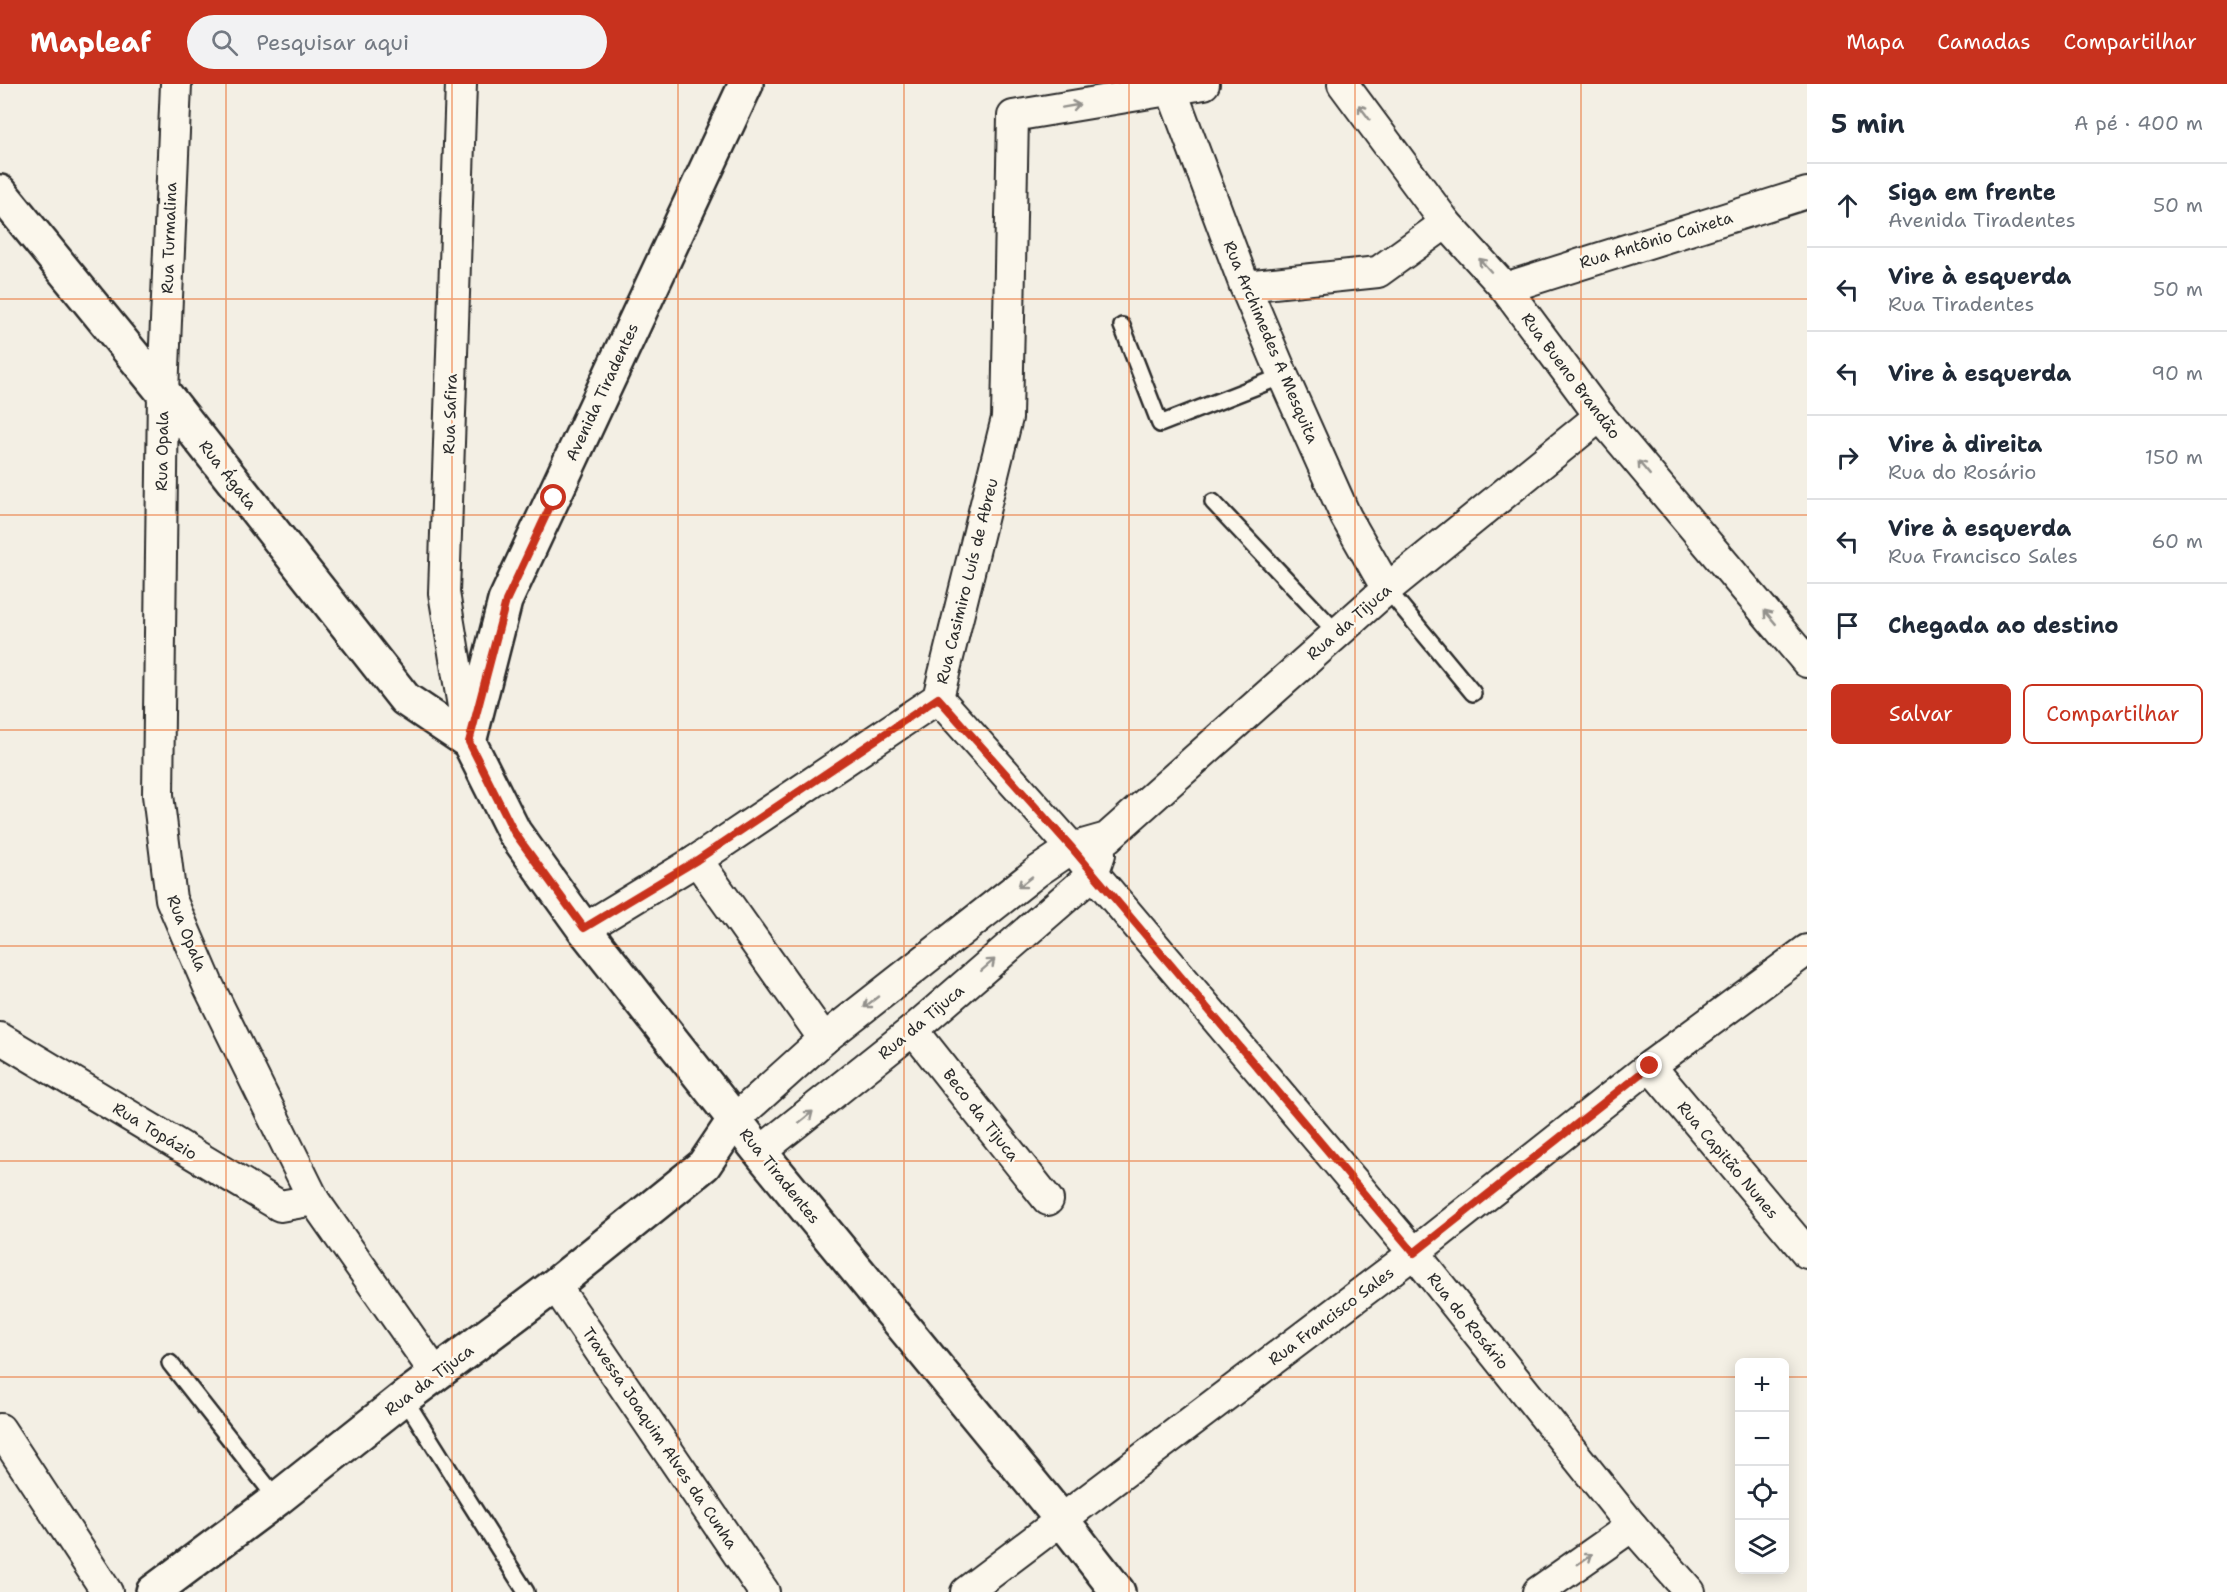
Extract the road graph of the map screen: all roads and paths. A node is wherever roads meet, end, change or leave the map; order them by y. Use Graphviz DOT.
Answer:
graph roads {
  1 [pos="176,84"];
  2 [pos="461,84"];
  3 [pos="746,84"];
  4 [pos="1204,84"];
  5 [pos="1343,84"];
  6 [pos="1171,89"];
  7 [pos="0,192"];
  8 [pos="1807,193"];
  9 [pos="1446,223"];
  10 [pos="1245,286"];
  11 [pos="1505,288"];
  12 [pos="1122,326"];
  13 [pos="1283,376"];
  14 [pos="163,392"];
  15 [pos="1600,416"];
  16 [pos="1213,502"];
  17 [pos="1387,589"];
  18 [pos="1336,632"];
  19 [pos="1804,651"];
  20 [pos="1473,693"];
  21 [pos="938,698"];
  22 [pos="469,742"];
  23 [pos="1107,838"];
  24 [pos="1072,848"];
  25 [pos="697,860"];
  26 [pos="1093,874"];
  27 [pos="584,928"];
  28 [pos="1807,950"];
  29 [pos="913,1030"];
  30 [pos="0,1038"];
  31 [pos="824,1039"];
  32 [pos="1650,1066"];
  33 [pos="735,1119"];
  34 [pos="760,1152"];
  35 [pos="704,1165"];
  36 [pos="314,1200"];
  37 [pos="1048,1200"];
  38 [pos="1805,1248"];
  39 [pos="1414,1253"];
  40 [pos="555,1285"];
  41 [pos="170,1363"];
  42 [pos="436,1374"];
  43 [pos="404,1398"];
  44 [pos="0,1429"];
  45 [pos="277,1499"];
  46 [pos="1062,1520"];
  47 [pos="1632,1526"];
  48 [pos="107,1592"];
  49 [pos="153,1592"];
  50 [pos="526,1592"];
  51 [pos="764,1592"];
  52 [pos="966,1592"];
  53 [pos="1118,1592"];
  54 [pos="1538,1592"];
  55 [pos="1690,1592"];
  1 -- 14 [label="street, Rua Turmalina"];
  2 -- 22 [label="street, Rua Safira"];
  3 -- 22 [label="street, Avenida Tiradentes"];
  4 -- 6 [label="street"];
  9 -- 5 [label="street, Rua Bueno Brandão, one-way"];
  6 -- 10 [label="street, Rua Archimedes A Mesquita"];
  21 -- 6 [label="street, Rua Casimiro Luís de Abreu, one-way"];
  7 -- 14 [label="street, Rua Ágata"];
  8 -- 11 [label="street, Rua Antônio Caixeta"];
  9 -- 10 [label="street"];
  11 -- 9 [label="street, Rua Bueno Brandão, one-way"];
  10 -- 13 [label="street, Rua Archimedes A Mesquita"];
  11 -- 15 [label="street, Rua Bueno Brandão"];
  12 -- 13 [label="lane"];
  13 -- 17 [label="street, Rua Archimedes A Mesquita"];
  14 -- 22 [label="street, Rua Ágata"];
  14 -- 36 [label="street, Rua Opala"];
  15 -- 17 [label="street, Rua da Tijuca"];
  19 -- 15 [label="street, Rua Bueno Brandão, one-way"];
  16 -- 18 [label="lane"];
  17 -- 18 [label="street, Rua da Tijuca"];
  17 -- 20 [label="lane"];
  18 -- 23 [label="street, Rua da Tijuca"];
  21 -- 24 [label="street, Rua do Rosário"];
  21 -- 25 [label="street, Rua Casimiro Luís de Abreu"];
  22 -- 27 [label="street, Rua Tiradentes"];
  23 -- 24 [label="street, Rua da Tijuca"];
  23 -- 26 [label="street, Rua da Tijuca"];
  24 -- 26 [label="street, Rua do Rosário"];
  24 -- 31 [label="street, Rua da Tijuca, one-way"];
  25 -- 27 [label="street, Rua Casimiro Luís de Abreu"];
  25 -- 31 [label="street"];
  29 -- 26 [label="street, Rua da Tijuca, one-way"];
  26 -- 39 [label="street, Rua do Rosário"];
  27 -- 33 [label="street, Rua Tiradentes"];
  28 -- 32 [label="street, Rua Francisco Sales"];
  34 -- 29 [label="street, Rua da Tijuca, one-way"];
  29 -- 37 [label="street, Beco da Tijuca"];
  30 -- 36 [label="street, Rua Topázio"];
  31 -- 33 [label="street, Rua da Tijuca"];
  32 -- 38 [label="street, Rua Capitão Nunes"];
  32 -- 39 [label="street, Rua Francisco Sales"];
  33 -- 34 [label="street, Rua Tiradentes"];
  33 -- 35 [label="street, Rua da Tijuca"];
  34 -- 35 [label="street, Rua da Tijuca"];
  34 -- 46 [label="street, Rua Tiradentes"];
  35 -- 40 [label="street, Rua da Tijuca"];
  36 -- 42 [label="street, Rua Opala"];
  39 -- 46 [label="street, Rua Francisco Sales"];
  39 -- 47 [label="street, Rua do Rosário"];
  40 -- 42 [label="street, Rua da Tijuca"];
  40 -- 51 [label="street, Travessa Joaquim Alves da Cunha"];
  41 -- 45 [label="lane"];
  42 -- 43 [label="street, Rua da Tijuca"];
  43 -- 45 [label="street, Rua da Tijuca"];
  43 -- 50 [label="lane"];
  44 -- 48 [label="street"];
  45 -- 49 [label="street, Rua da Tijuca"];
  46 -- 52 [label="street, Rua Francisco Sales"];
  46 -- 53 [label="street, Rua Tiradentes"];
  54 -- 47 [label="street, one-way"];
  47 -- 55 [label="street, Rua do Rosário"];
}
